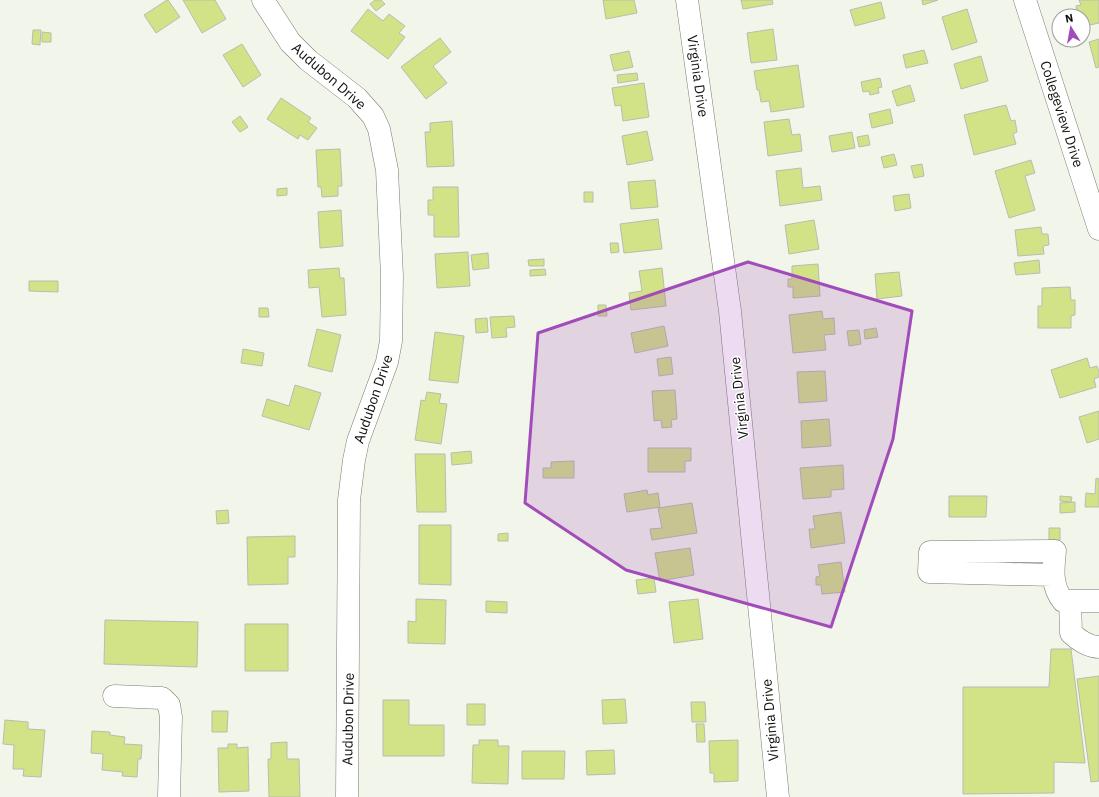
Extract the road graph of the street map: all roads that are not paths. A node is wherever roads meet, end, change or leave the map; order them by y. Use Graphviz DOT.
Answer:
graph roads {
  1 [pos="263,0"];
  2 [pos="687,0"];
  3 [pos="1025,0"];
  4 [pos="1099,229"];
  5 [pos="1053,576"];
  6 [pos="1070,601"];
  7 [pos="1099,601"];
  8 [pos="1099,647"];
  9 [pos="114,696"];
  10 [pos="169,797"];
  11 [pos="347,797"];
  12 [pos="778,797"];
  1 -- 11 [label="street, Audubon Drive"];
  2 -- 12 [label="street, Virginia Drive"];
  3 -- 4 [label="street, Collegeview Drive"];
  5 -- 5 [label="street"];
  5 -- 6 [label="street"];
  6 -- 7 [label="street"];
  6 -- 8 [label="street"];
  9 -- 10 [label="street"];
}
